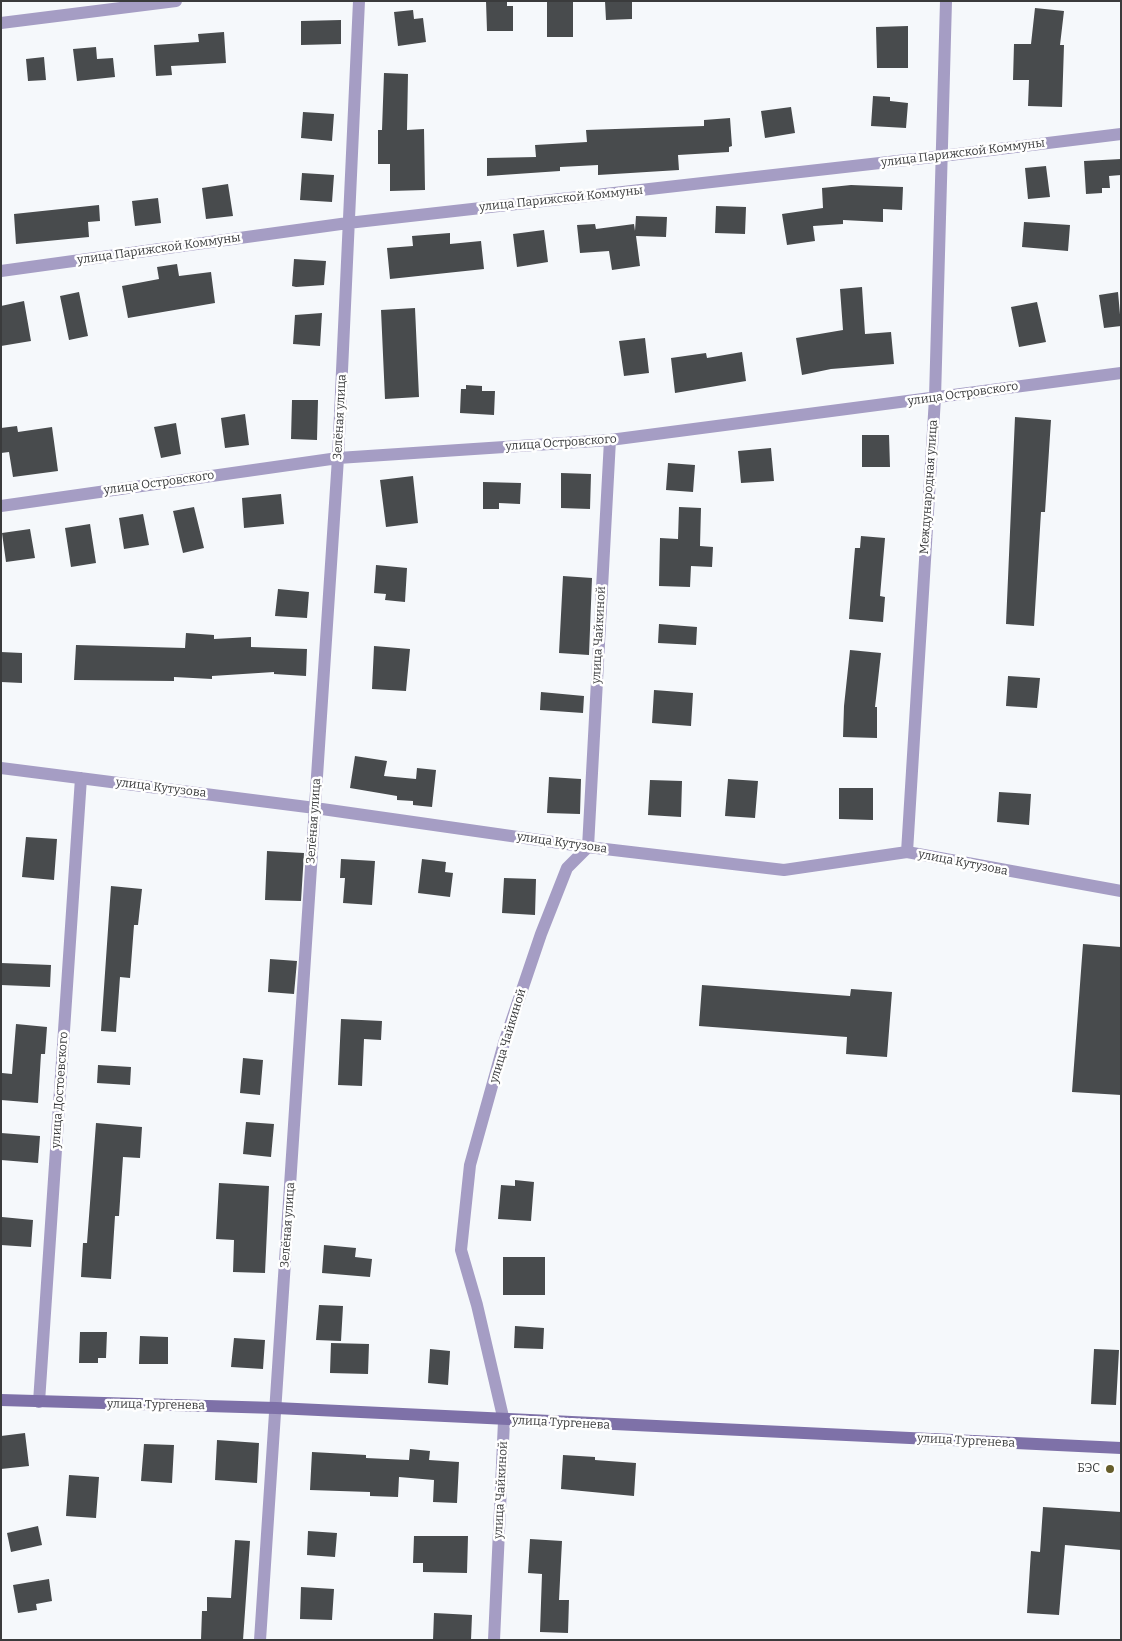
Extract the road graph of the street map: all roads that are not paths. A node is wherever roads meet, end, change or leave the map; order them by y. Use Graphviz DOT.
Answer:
graph roads {
  1 [pos="176,1"];
  2 [pos="359,1"];
  3 [pos="946,1"];
  4 [pos="1,24"];
  5 [pos="1121,134"];
  6 [pos="942,156"];
  7 [pos="348,224"];
  8 [pos="1,271"];
  9 [pos="1121,373"];
  10 [pos="935,398"];
  11 [pos="610,440"];
  12 [pos="338,458"];
  13 [pos="1,506"];
  14 [pos="1,768"];
  15 [pos="81,778"];
  16 [pos="315,808"];
  17 [pos="588,847"];
  18 [pos="907,852"];
  19 [pos="1121,891"];
  20 [pos="1,1400"];
  21 [pos="39,1402"];
  22 [pos="276,1408"];
  23 [pos="504,1421"];
  24 [pos="1121,1448"];
  25 [pos="260,1640"];
  26 [pos="494,1640"];
  1 -- 4 [label="street"];
  2 -- 7 [label="street, Зелёная улица"];
  3 -- 6 [label="street, Международная улица"];
  5 -- 6 [label="street, улица Парижской Коммуны"];
  6 -- 7 [label="street, улица Парижской Коммуны"];
  6 -- 10 [label="street, Международная улица"];
  7 -- 8 [label="street, улица Парижской Коммуны"];
  7 -- 12 [label="street, Зелёная улица"];
  9 -- 10 [label="street, улица Островского"];
  10 -- 11 [label="street, улица Островского"];
  10 -- 18 [label="street, Международная улица"];
  11 -- 12 [label="street, улица Островского"];
  11 -- 17 [label="street, улица Чайкиной"];
  12 -- 13 [label="street, улица Островского"];
  12 -- 16 [label="street, Зелёная улица"];
  14 -- 15 [label="street, улица Кутузова"];
  15 -- 16 [label="street, улица Кутузова"];
  15 -- 21 [label="street, улица Достоевского"];
  16 -- 17 [label="street, улица Кутузова"];
  16 -- 22 [label="street, Зелёная улица"];
  17 -- 18 [label="street, улица Кутузова"];
  17 -- 23 [label="street, улица Чайкиной"];
  18 -- 19 [label="street, улица Кутузова"];
  20 -- 21 [label="street, улица Тургенева"];
  21 -- 22 [label="street, улица Тургенева"];
  22 -- 23 [label="street, улица Тургенева"];
  22 -- 25 [label="street, Зелёная улица"];
  23 -- 24 [label="street, улица Тургенева"];
  23 -- 26 [label="street, улица Чайкиной"];
}
